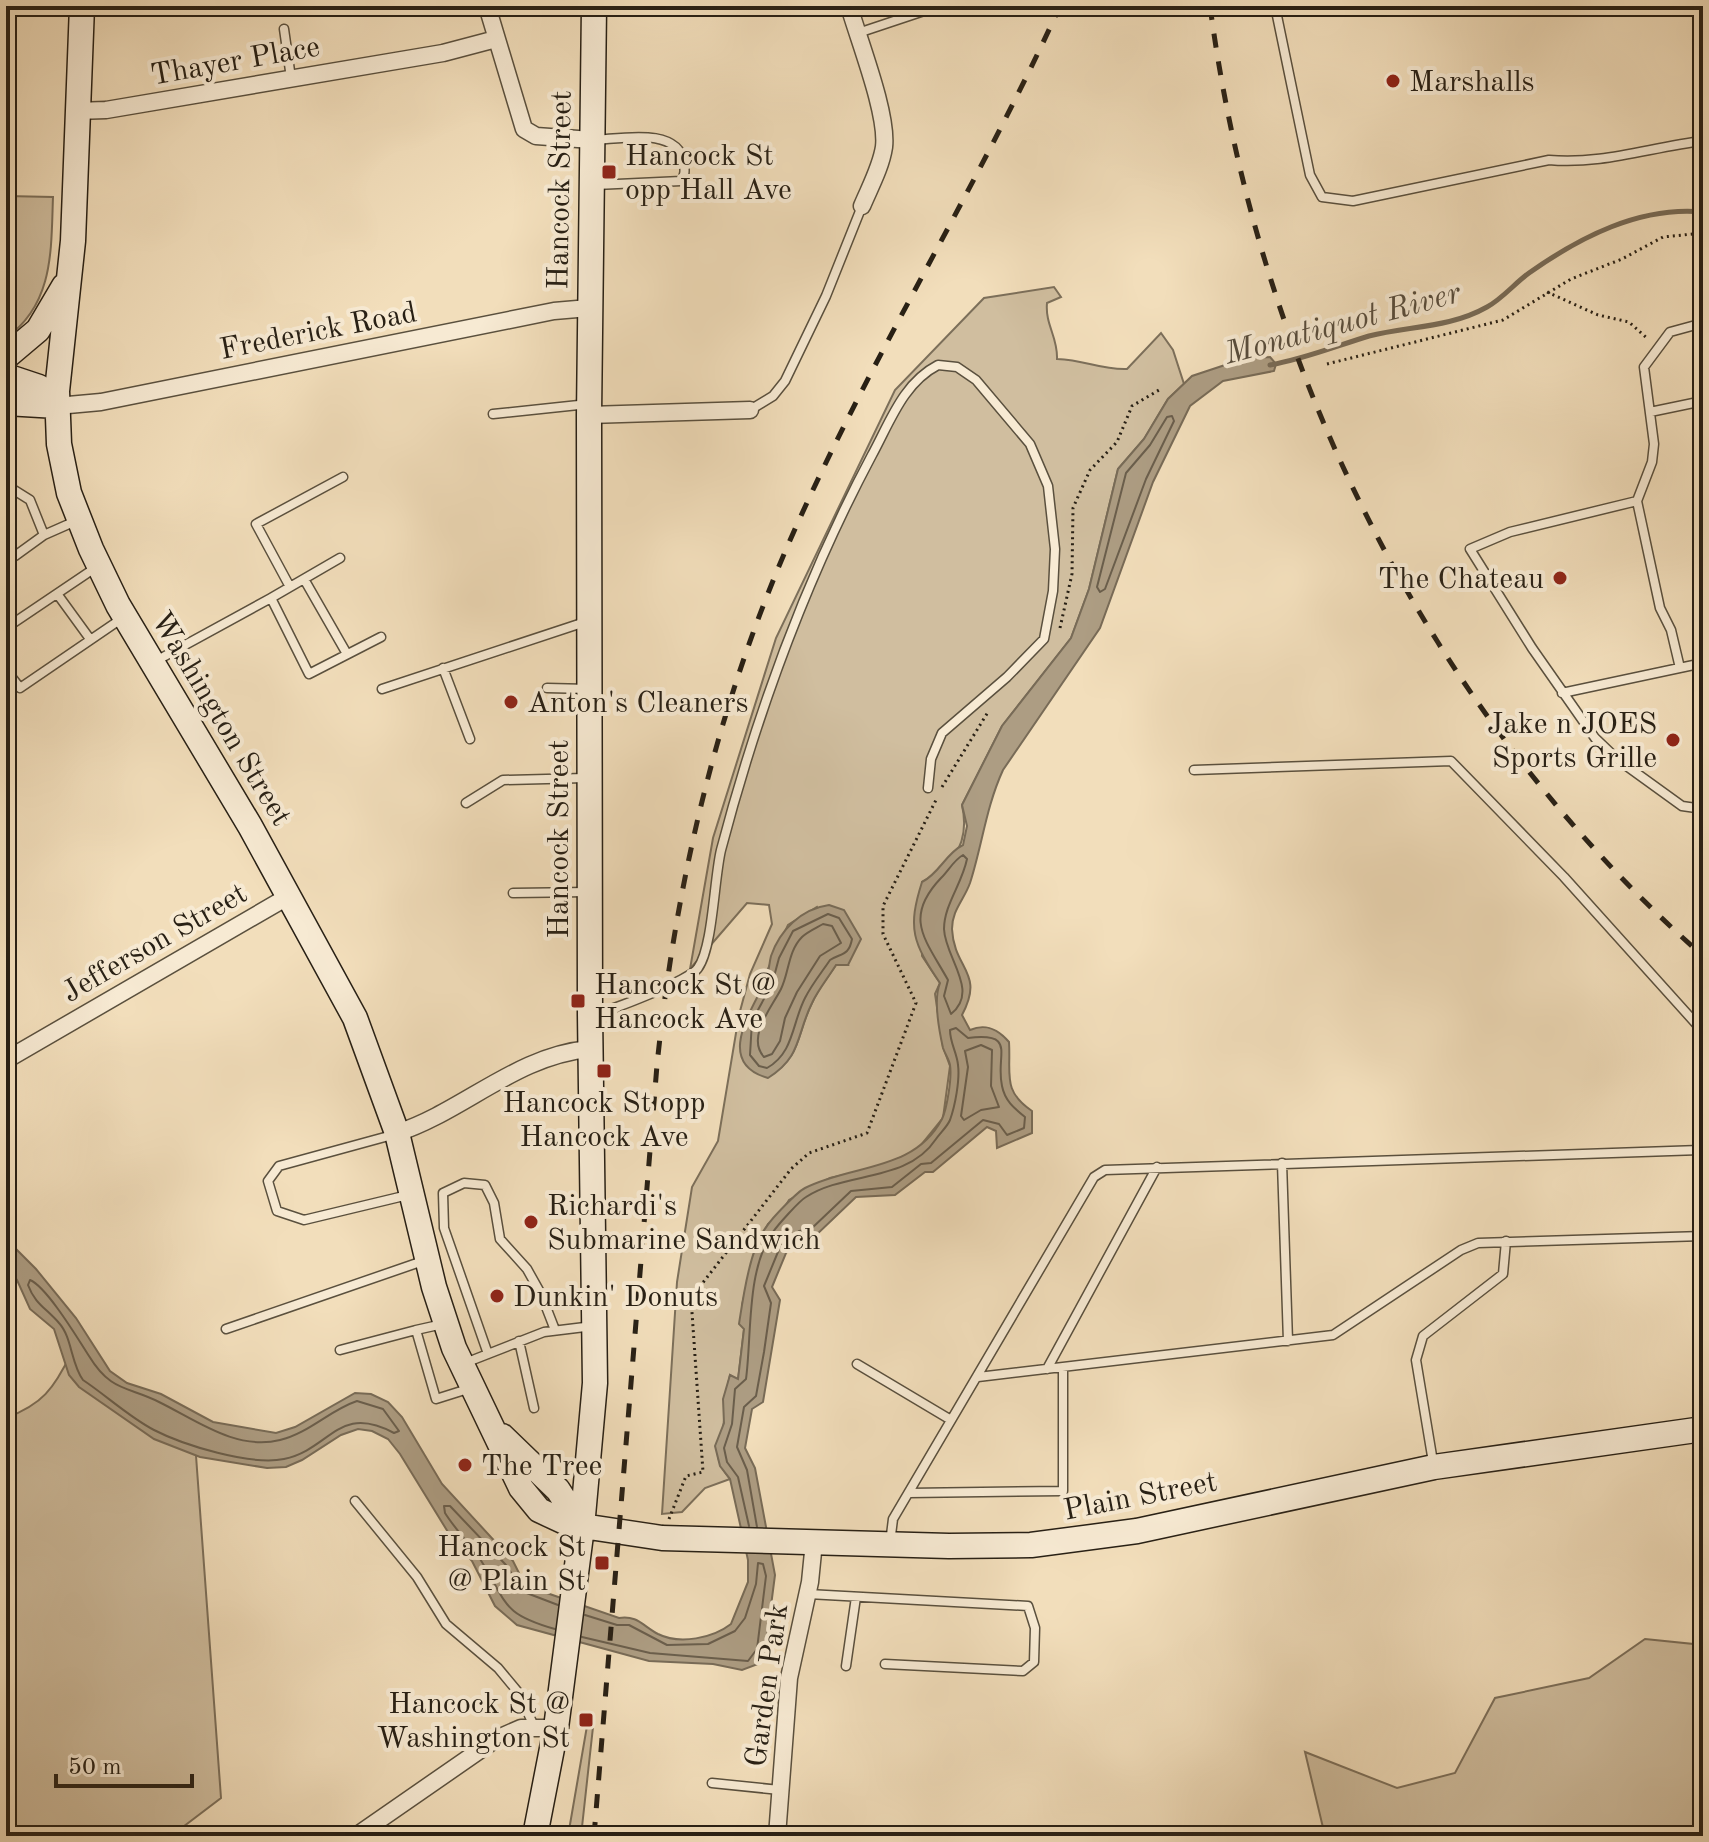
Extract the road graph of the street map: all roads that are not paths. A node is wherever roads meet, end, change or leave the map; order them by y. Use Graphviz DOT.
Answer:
graph roads {
  1 [pos="82,6"];
  2 [pos="487,6"];
  3 [pos="594,6"];
  4 [pos="849,6"];
  5 [pos="939,6"];
  6 [pos="1275,6"];
  7 [pos="284,29"];
  8 [pos="857,33"];
  9 [pos="496,39"];
  10 [pos="291,79"];
  11 [pos="76,111"];
  12 [pos="592,140"];
  13 [pos="1703,141"];
  14 [pos="591,185"];
  15 [pos="862,206"];
  16 [pos="71,261"];
  17 [pos="589,308"];
  18 [pos="1703,323"];
  19 [pos="6,357"];
  20 [pos="6,376"];
  21 [pos="1703,401"];
  22 [pos="6,403"];
  23 [pos="57,406"];
  24 [pos="589,409"];
  25 [pos="750,410"];
  26 [pos="1650,412"];
  27 [pos="493,414"];
  28 [pos="343,477"];
  29 [pos="6,485"];
  30 [pos="1637,501"];
  31 [pos="79,520"];
  32 [pos="44,535"];
  33 [pos="15,556"];
  34 [pos="340,558"];
  35 [pos="98,566"];
  36 [pos="304,579"];
  37 [pos="290,587"];
  38 [pos="58,595"];
  39 [pos="271,598"];
  40 [pos="125,617"];
  41 [pos="589,620"];
  42 [pos="6,628"];
  43 [pos="381,637"];
  44 [pos="90,639"];
  45 [pos="347,654"];
  46 [pos="153,663"];
  47 [pos="1703,663"];
  48 [pos="443,668"];
  49 [pos="1680,668"];
  50 [pos="6,670"];
  51 [pos="547,688"];
  52 [pos="382,689"];
  53 [pos="589,689"];
  54 [pos="1562,693"];
  55 [pos="470,739"];
  56 [pos="1194,770"];
  57 [pos="590,778"];
  58 [pos="928,788"];
  59 [pos="466,803"];
  60 [pos="1703,809"];
  61 [pos="590,892"];
  62 [pos="513,893"];
  63 [pos="289,896"];
  64 [pos="590,1014"];
  65 [pos="590,1049"];
  66 [pos="6,1060"];
  67 [pos="397,1133"];
  68 [pos="1700,1150"];
  69 [pos="1282,1163"];
  70 [pos="1157,1167"];
  71 [pos="412,1194"];
  72 [pos="1702,1236"];
  73 [pos="1506,1241"];
  74 [pos="427,1259"];
  75 [pos="445,1323"];
  76 [pos="595,1326"];
  77 [pos="226,1329"];
  78 [pos="416,1330"];
  79 [pos="555,1330"];
  80 [pos="519,1341"];
  81 [pos="1288,1341"];
  82 [pos="340,1350"];
  83 [pos="488,1354"];
  84 [pos="857,1364"];
  85 [pos="461,1365"];
  86 [pos="1063,1367"];
  87 [pos="1047,1369"];
  88 [pos="978,1377"];
  89 [pos="471,1388"];
  90 [pos="534,1408"];
  91 [pos="951,1420"];
  92 [pos="1703,1429"];
  93 [pos="1434,1467"];
  94 [pos="909,1493"];
  95 [pos="355,1501"];
  96 [pos="582,1527"];
  97 [pos="814,1542"];
  98 [pos="890,1544"];
  99 [pos="807,1594"];
  100 [pos="856,1597"];
  101 [pos="885,1664"];
  102 [pos="846,1666"];
  103 [pos="545,1727"];
  104 [pos="712,1783"];
  105 [pos="780,1790"];
  106 [pos="356,1836"];
  107 [pos="535,1836"];
  108 [pos="777,1836"];
  1 -- 11 [label="main road, Washington Street"];
  2 -- 9 [label="street"];
  3 -- 12 [label="main road, Hancock Street"];
  4 -- 8 [label="street"];
  5 -- 8 [label="lane"];
  6 -- 13 [label="lane"];
  7 -- 10 [label="lane"];
  8 -- 15 [label="street"];
  9 -- 10 [label="street, Thayer Place"];
  9 -- 12 [label="street"];
  10 -- 11 [label="street, Thayer Place"];
  11 -- 16 [label="main road, Washington Street"];
  12 -- 14 [label="main road, Hancock Street"];
  12 -- 14 [label="lane"];
  14 -- 17 [label="main road, Hancock Street"];
  15 -- 25 [label="lane"];
  16 -- 19 [label="main road"];
  16 -- 23 [label="main road, Washington Street"];
  17 -- 23 [label="street, Frederick Road"];
  17 -- 24 [label="main road, Hancock Street"];
  18 -- 26 [label="lane"];
  20 -- 23 [label="main road"];
  21 -- 26 [label="lane"];
  22 -- 23 [label="main road"];
  23 -- 31 [label="main road, Washington Street"];
  24 -- 25 [label="street"];
  24 -- 27 [label="lane"];
  24 -- 41 [label="main road, Hancock Street"];
  26 -- 30 [label="lane"];
  28 -- 37 [label="lane"];
  29 -- 32 [label="lane"];
  30 -- 49 [label="lane"];
  30 -- 54 [label="lane"];
  31 -- 32 [label="lane"];
  31 -- 35 [label="main road, Washington Street"];
  32 -- 33 [label="lane"];
  34 -- 36 [label="lane"];
  35 -- 38 [label="lane"];
  35 -- 40 [label="main road, Washington Street"];
  36 -- 37 [label="lane"];
  36 -- 45 [label="lane"];
  37 -- 39 [label="lane"];
  38 -- 42 [label="lane"];
  38 -- 44 [label="lane"];
  39 -- 45 [label="lane"];
  39 -- 46 [label="lane"];
  40 -- 44 [label="lane"];
  40 -- 46 [label="main road, Washington Street"];
  41 -- 48 [label="lane"];
  41 -- 53 [label="main road, Hancock Street"];
  43 -- 45 [label="lane"];
  44 -- 50 [label="lane"];
  46 -- 63 [label="main road, Washington Street"];
  47 -- 49 [label="lane"];
  48 -- 52 [label="lane"];
  48 -- 55 [label="lane"];
  49 -- 54 [label="lane"];
  51 -- 53 [label="lane"];
  53 -- 57 [label="main road, Hancock Street"];
  54 -- 60 [label="lane"];
  56 -- 68 [label="lane"];
  57 -- 59 [label="lane"];
  57 -- 61 [label="main road, Hancock Street"];
  58 -- 64 [label="lane"];
  61 -- 62 [label="lane"];
  61 -- 64 [label="main road, Hancock Street"];
  63 -- 66 [label="street, Jefferson Street"];
  63 -- 67 [label="main road, Washington Street"];
  64 -- 65 [label="main road, Hancock Street"];
  65 -- 67 [label="street"];
  65 -- 76 [label="main road, Hancock Street"];
  67 -- 71 [label="main road, Washington Street"];
  67 -- 71 [label="lane"];
  68 -- 69 [label="lane"];
  68 -- 72 [label="lane"];
  69 -- 70 [label="lane"];
  69 -- 81 [label="lane"];
  70 -- 87 [label="lane"];
  70 -- 88 [label="lane"];
  71 -- 74 [label="main road, Washington Street"];
  72 -- 73 [label="lane"];
  73 -- 81 [label="lane"];
  73 -- 93 [label="lane"];
  74 -- 75 [label="main road, Washington Street"];
  74 -- 77 [label="lane"];
  75 -- 78 [label="lane"];
  75 -- 85 [label="main road, Washington Street"];
  76 -- 79 [label="lane"];
  76 -- 96 [label="main road, Hancock Street"];
  78 -- 82 [label="lane"];
  78 -- 89 [label="lane"];
  79 -- 80 [label="lane"];
  79 -- 83 [label="lane"];
  80 -- 83 [label="lane"];
  80 -- 90 [label="lane"];
  81 -- 86 [label="lane"];
  83 -- 85 [label="lane"];
  84 -- 91 [label="lane"];
  85 -- 89 [label="main road, Washington Street"];
  86 -- 87 [label="lane"];
  86 -- 94 [label="lane"];
  87 -- 88 [label="lane"];
  88 -- 91 [label="lane"];
  89 -- 96 [label="main road, Washington Street"];
  91 -- 94 [label="lane"];
  92 -- 93 [label="main road, Plain Street"];
  93 -- 98 [label="main road, Plain Street"];
  94 -- 98 [label="lane"];
  95 -- 103 [label="lane"];
  96 -- 97 [label="main road, Plain Street"];
  96 -- 103 [label="main road"];
  97 -- 98 [label="main road, Plain Street"];
  97 -- 99 [label="street, Garden Park"];
  99 -- 100 [label="lane"];
  99 -- 105 [label="street, Garden Park"];
  100 -- 101 [label="lane"];
  100 -- 102 [label="lane"];
  103 -- 106 [label="street"];
  103 -- 107 [label="main road"];
  104 -- 105 [label="lane"];
  105 -- 108 [label="street, Garden Park"];
}
